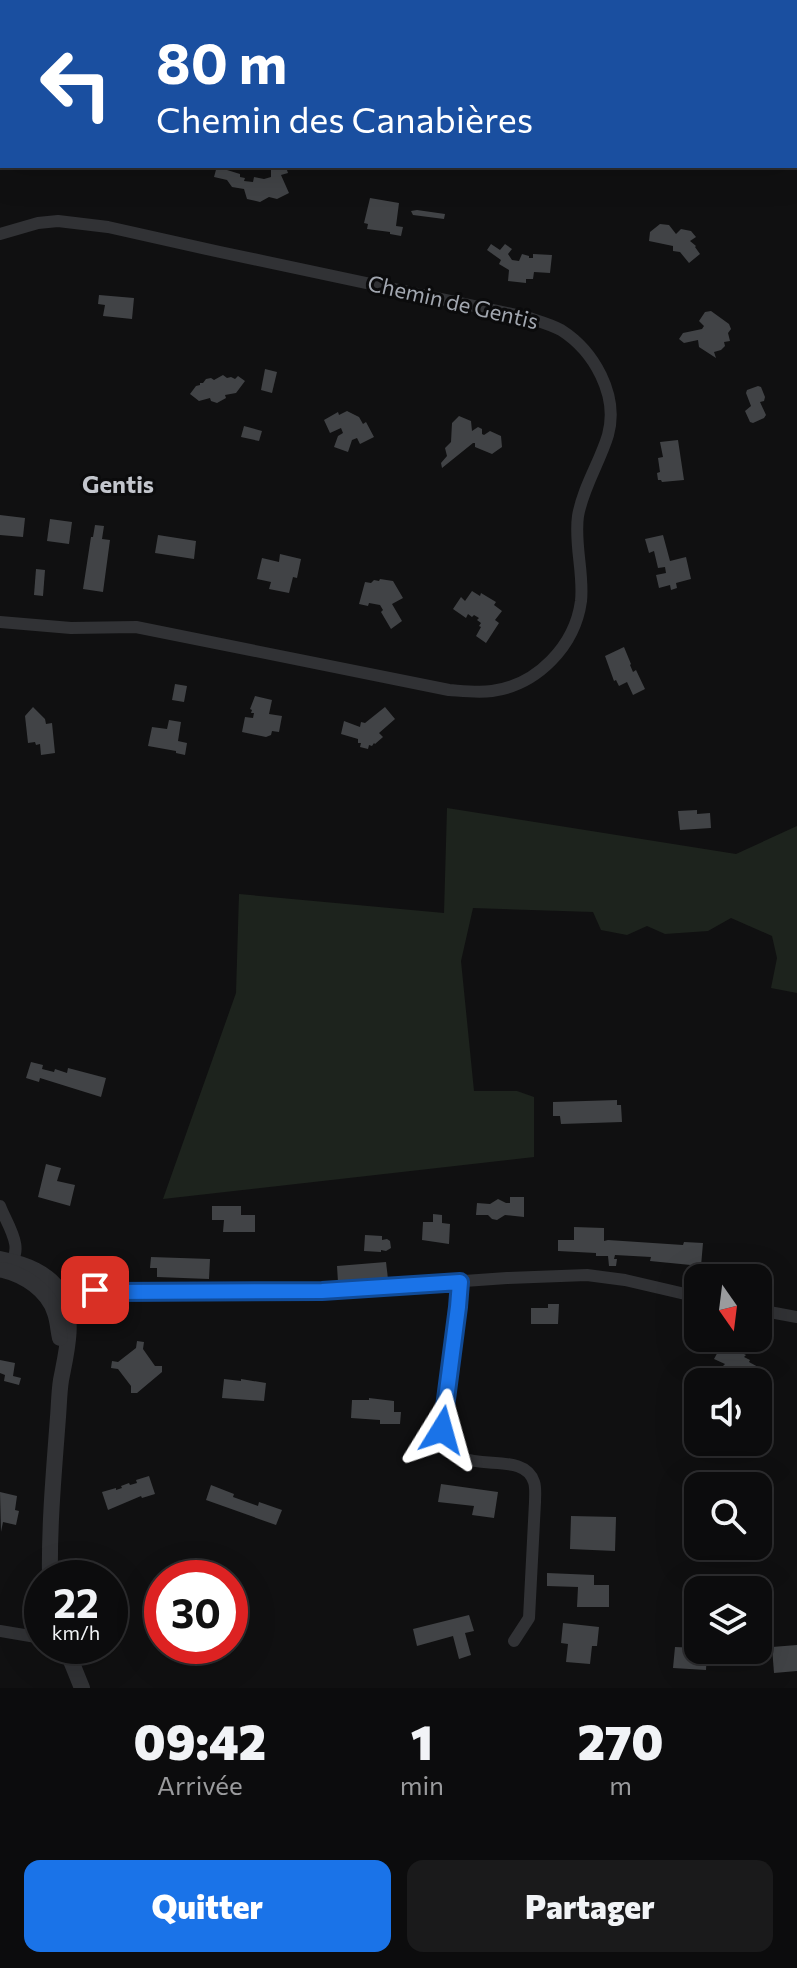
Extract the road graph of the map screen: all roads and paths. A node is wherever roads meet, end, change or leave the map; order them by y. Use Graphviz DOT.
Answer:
graph roads {
  1 [pos="0,234"];
  2 [pos="0,622"];
  3 [pos="1,1208"];
  4 [pos="0,1228"];
  5 [pos="2,1265"];
  6 [pos="460,1282"];
  7 [pos="111,1292"];
  8 [pos="684,1294"];
  9 [pos="58,1306"];
  10 [pos="772,1313"];
  11 [pos="797,1317"];
  12 [pos="51,1560"];
  13 [pos="0,1631"];
  14 [pos="24,1636"];
  15 [pos="514,1641"];
  16 [pos="72,1664"];
  17 [pos="82,1688"];
  1 -- 2 [label="street, Chemin de Gentis"];
  3 -- 4 [label="street"];
  3 -- 5 [label="street"];
  5 -- 9 [label="street"];
  6 -- 7 [label="street"];
  6 -- 8 [label="street"];
  6 -- 15 [label="street"];
  7 -- 9 [label="street"];
  7 -- 9 [label="street"];
  9 -- 12 [label="street"];
  10 -- 11 [label="street"];
  13 -- 14 [label="street"];
  16 -- 17 [label="street"];
}
